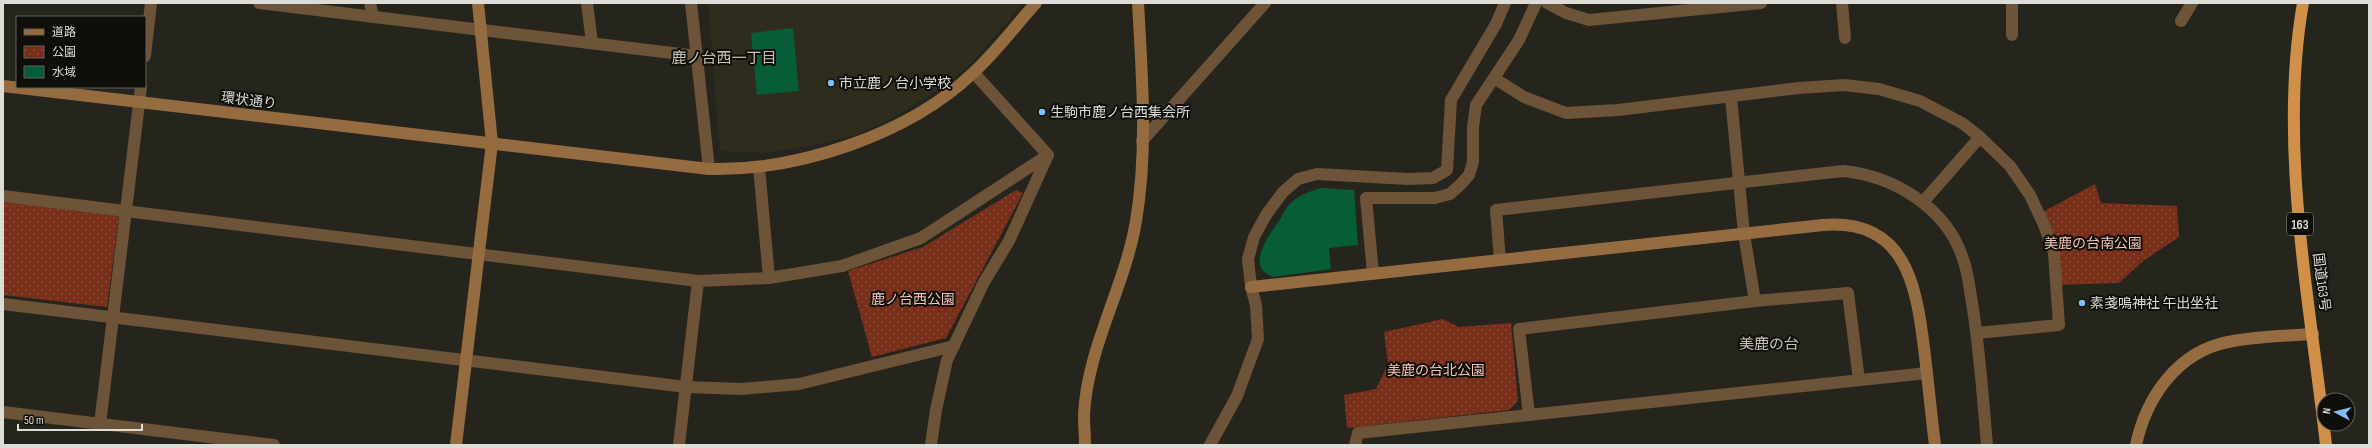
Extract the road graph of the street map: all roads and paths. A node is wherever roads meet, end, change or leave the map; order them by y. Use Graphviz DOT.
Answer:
graph roads {
  1 [pos="151,3"];
  2 [pos="260,3"];
  3 [pos="370,3"];
  4 [pos="478,3"];
  5 [pos="587,3"];
  6 [pos="691,3"];
  7 [pos="1036,3"];
  8 [pos="1138,3"];
  9 [pos="1265,3"];
  10 [pos="1505,3"];
  11 [pos="1536,3"];
  12 [pos="1547,3"];
  13 [pos="1761,3"];
  14 [pos="1842,3"];
  15 [pos="2012,3"];
  16 [pos="2192,3"];
  17 [pos="2303,3"];
  18 [pos="373,17"];
  19 [pos="2181,22"];
  20 [pos="482,30"];
  21 [pos="2012,35"];
  22 [pos="1845,38"];
  23 [pos="592,43"];
  24 [pos="146,47"];
  25 [pos="697,56"];
  26 [pos="974,73"];
  27 [pos="1494,78"];
  28 [pos="3,86"];
  29 [pos="16,88"];
  30 [pos="20,88"];
  31 [pos="141,88"];
  32 [pos="1731,97"];
  33 [pos="140,102"];
  34 [pos="1980,137"];
  35 [pos="1142,141"];
  36 [pos="492,143"];
  37 [pos="1048,155"];
  38 [pos="759,167"];
  39 [pos="709,169"];
  40 [pos="1740,182"];
  41 [pos="3,196"];
  42 [pos="1923,202"];
  43 [pos="126,212"];
  44 [pos="1744,234"];
  45 [pos="479,254"];
  46 [pos="1500,260"];
  47 [pos="1373,274"];
  48 [pos="770,278"];
  49 [pos="698,281"];
  50 [pos="1251,287"];
  51 [pos="1755,301"];
  52 [pos="3,304"];
  53 [pos="113,318"];
  54 [pos="1977,333"];
  55 [pos="2313,334"];
  56 [pos="954,346"];
  57 [pos="466,361"];
  58 [pos="1927,373"];
  59 [pos="1859,380"];
  60 [pos="686,387"];
  61 [pos="3,412"];
  62 [pos="1529,415"];
  63 [pos="100,424"];
  64 [pos="217,442"];
  65 [pos="274,445"];
  66 [pos="456,445"];
  67 [pos="679,445"];
  68 [pos="931,445"];
  69 [pos="1085,445"];
  70 [pos="1210,445"];
  71 [pos="1355,445"];
  72 [pos="1935,445"];
  73 [pos="1987,445"];
  74 [pos="2136,445"];
  75 [pos="2326,445"];
  1 -- 24 [label="street"];
  2 -- 18 [label="street"];
  3 -- 18 [label="street"];
  4 -- 20 [label="street"];
  5 -- 23 [label="street"];
  6 -- 25 [label="street"];
  7 -- 26 [label="street, 環状通り"];
  8 -- 35 [label="street"];
  9 -- 35 [label="street"];
  10 -- 50 [label="street"];
  11 -- 27 [label="street"];
  12 -- 13 [label="street"];
  14 -- 22 [label="street"];
  15 -- 21 [label="street"];
  16 -- 19 [label="street"];
  17 -- 55 [label="highway, 国道163号 / 163"];
  18 -- 20 [label="street"];
  20 -- 23 [label="street"];
  20 -- 36 [label="street"];
  23 -- 25 [label="street"];
  25 -- 39 [label="street"];
  26 -- 37 [label="street"];
  26 -- 38 [label="street, 環状通り"];
  27 -- 32 [label="street"];
  27 -- 47 [label="street"];
  28 -- 29 [label="street, 環状通り"];
  30 -- 33 [label="street, 環状通り"];
  31 -- 33 [label="street"];
  32 -- 34 [label="street"];
  32 -- 40 [label="street"];
  33 -- 36 [label="street, 環状通り"];
  33 -- 43 [label="street"];
  34 -- 42 [label="street"];
  34 -- 54 [label="street"];
  35 -- 69 [label="street"];
  36 -- 39 [label="street, 環状通り"];
  36 -- 45 [label="street"];
  37 -- 48 [label="street"];
  37 -- 56 [label="street"];
  38 -- 39 [label="street, 環状通り"];
  38 -- 48 [label="street"];
  40 -- 42 [label="street"];
  40 -- 44 [label="street"];
  40 -- 46 [label="street"];
  41 -- 43 [label="street"];
  42 -- 54 [label="street"];
  43 -- 45 [label="street"];
  43 -- 53 [label="street"];
  44 -- 46 [label="street"];
  44 -- 51 [label="street"];
  44 -- 58 [label="street"];
  45 -- 49 [label="street"];
  45 -- 57 [label="street"];
  46 -- 47 [label="street"];
  47 -- 50 [label="street"];
  48 -- 49 [label="street"];
  49 -- 60 [label="street"];
  50 -- 70 [label="street"];
  51 -- 59 [label="street"];
  51 -- 62 [label="street"];
  52 -- 53 [label="street"];
  53 -- 57 [label="street"];
  53 -- 63 [label="street"];
  54 -- 73 [label="street"];
  55 -- 74 [label="street"];
  55 -- 75 [label="highway, 国道163号 / 163"];
  56 -- 60 [label="street"];
  56 -- 68 [label="street"];
  57 -- 60 [label="street"];
  57 -- 66 [label="street"];
  58 -- 59 [label="street"];
  58 -- 72 [label="street"];
  59 -- 62 [label="street"];
  60 -- 67 [label="street"];
  61 -- 63 [label="street"];
  62 -- 71 [label="street"];
  63 -- 64 [label="street"];
  64 -- 65 [label="street"];
}
